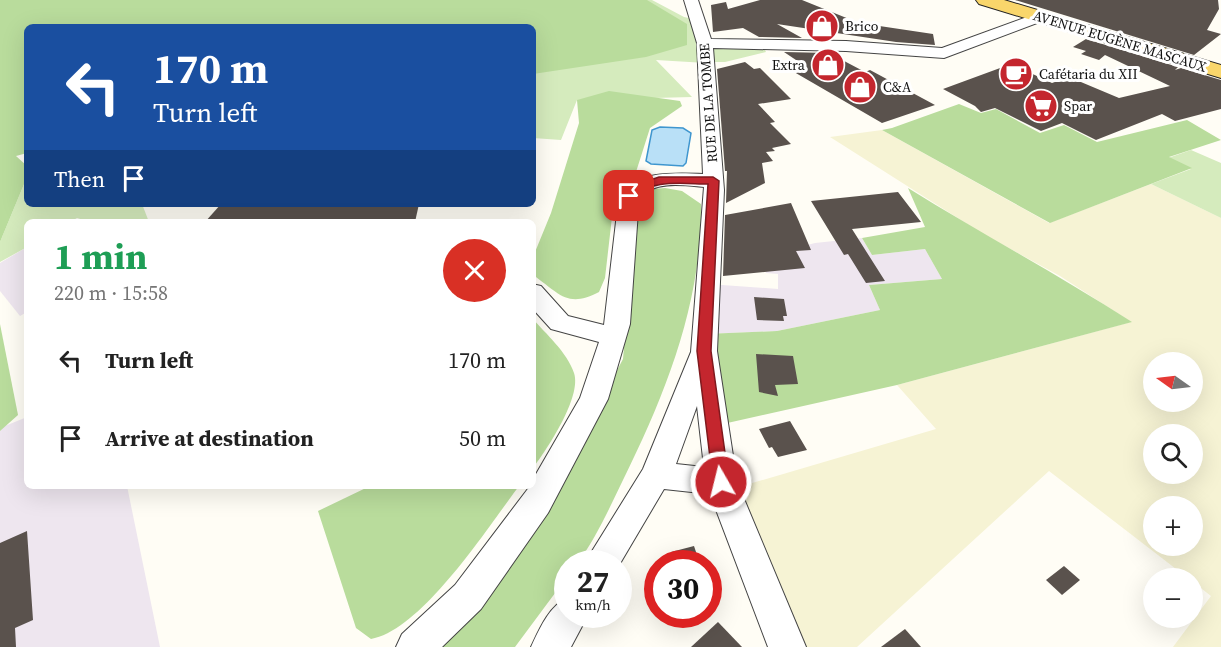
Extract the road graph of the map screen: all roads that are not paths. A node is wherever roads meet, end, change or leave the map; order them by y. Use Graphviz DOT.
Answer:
graph roads {
  1 [pos="691,0"];
  2 [pos="985,0"];
  3 [pos="1040,17"];
  4 [pos="705,43"];
  5 [pos="1221,72"];
  6 [pos="713,181"];
  7 [pos="536,296"];
  8 [pos="613,336"];
  9 [pos="704,351"];
  10 [pos="656,475"];
  11 [pos="721,482"];
  12 [pos="610,550"];
  13 [pos="562,628"];
  14 [pos="415,647"];
  15 [pos="550,647"];
  16 [pos="787,647"];
  1 -- 4 [label="street, RUE DE LA TOMBE"];
  2 -- 3 [label="main road, AVENUE EUGÈNE MASCAUX"];
  3 -- 4 [label="street"];
  3 -- 5 [label="main road, AVENUE EUGÈNE MASCAUX"];
  4 -- 6 [label="street, RUE DE LA TOMBE"];
  6 -- 8 [label="street"];
  6 -- 9 [label="street, RUE DE LA TOMBE"];
  7 -- 8 [label="street"];
  8 -- 14 [label="street"];
  9 -- 10 [label="street, RUE DE LA TOMBE"];
  9 -- 11 [label="street, RUE DE LA TOMBE"];
  10 -- 11 [label="street"];
  10 -- 12 [label="street, RUE DE LA TOMBE"];
  11 -- 16 [label="street, RUE DE LA TOMBE"];
  13 -- 15 [label="street"];
}
